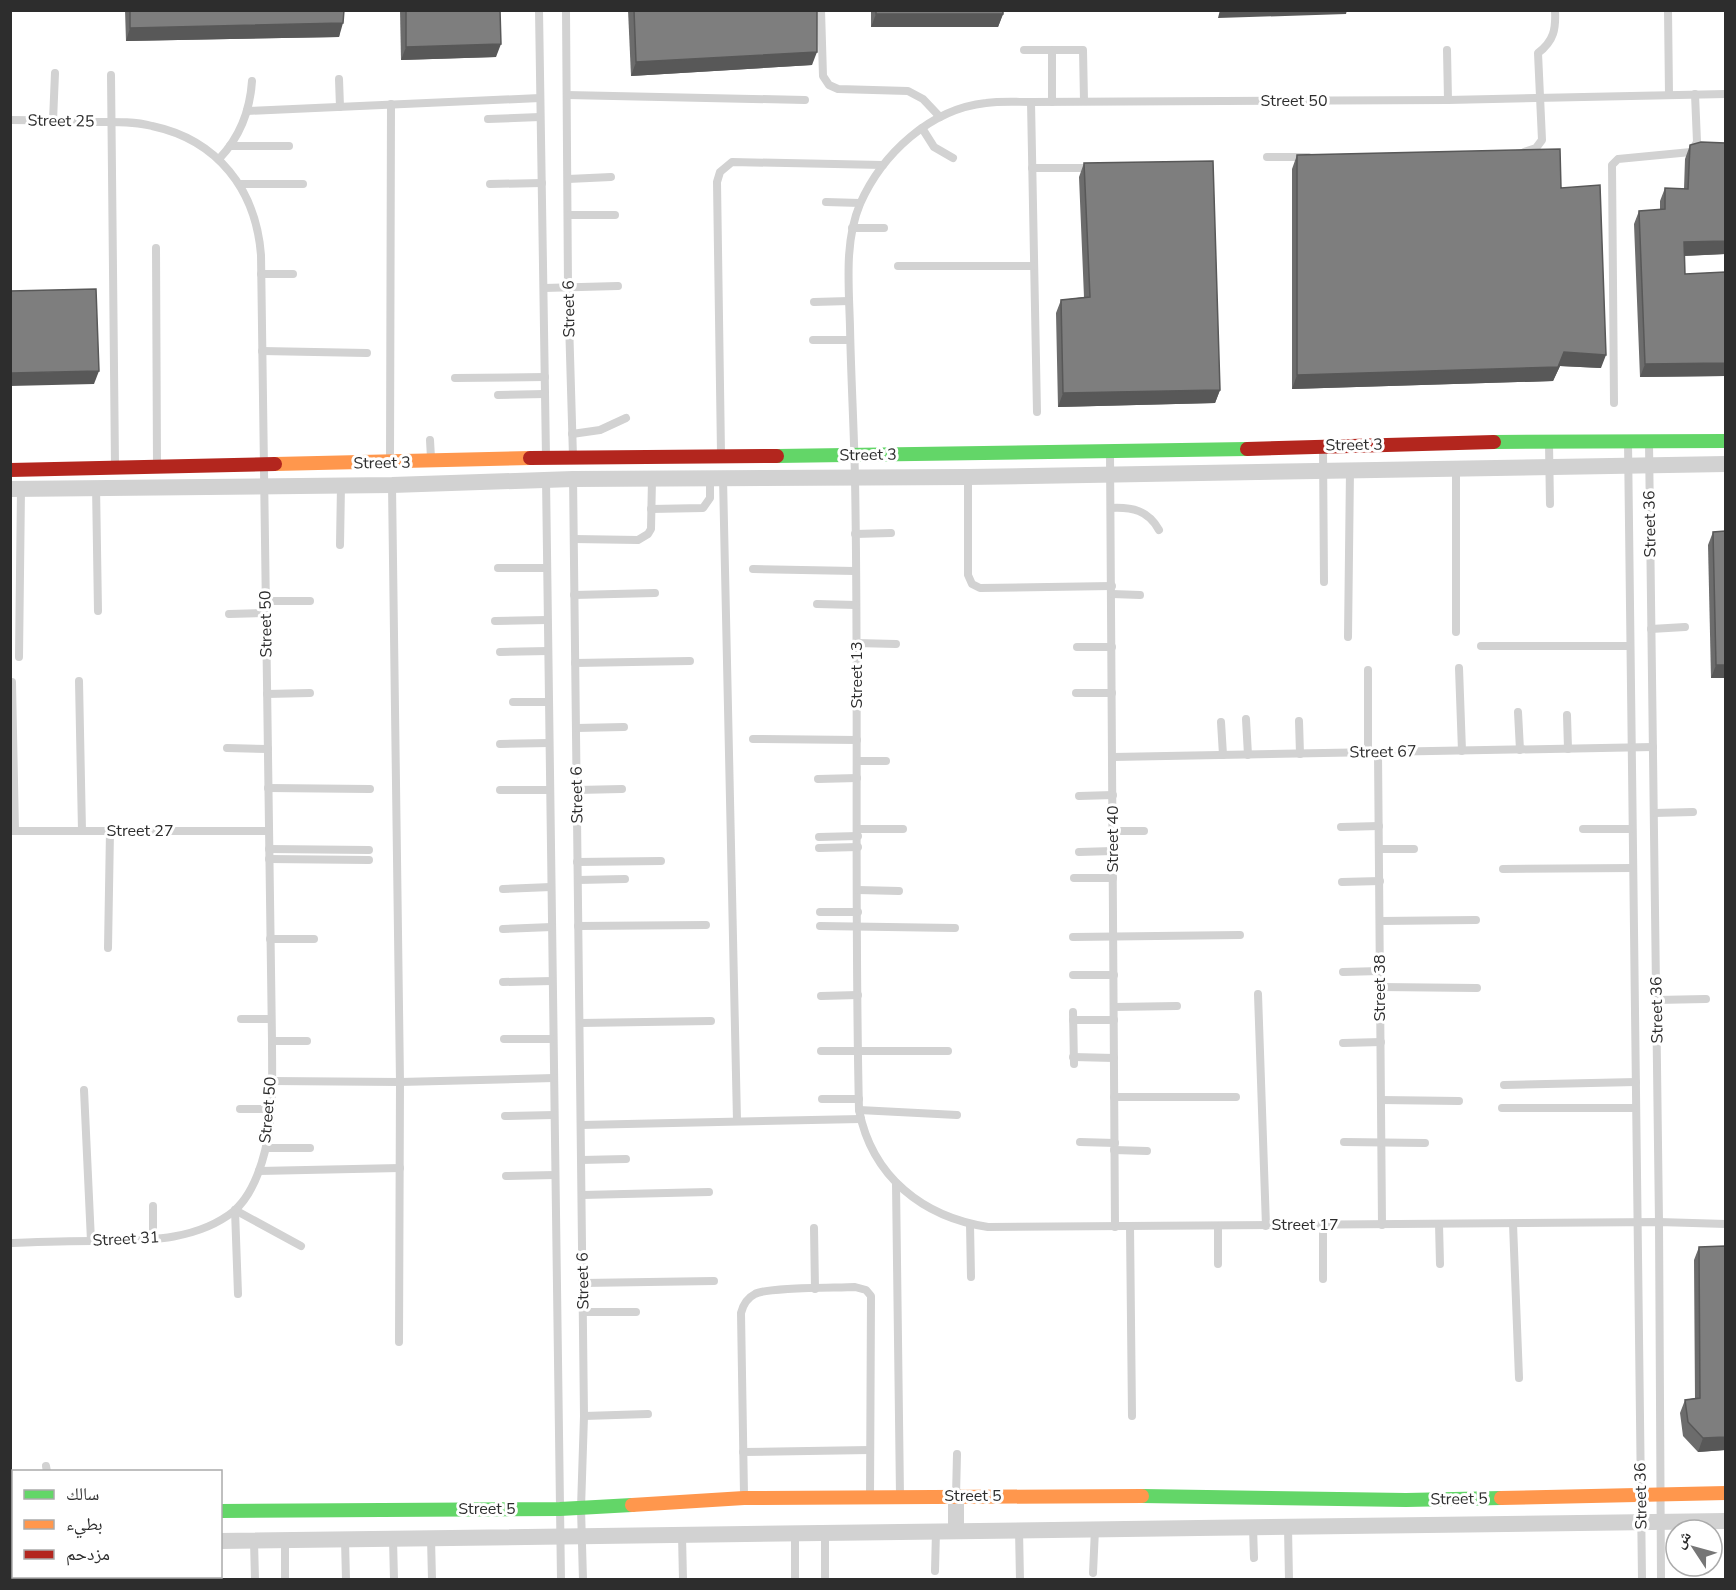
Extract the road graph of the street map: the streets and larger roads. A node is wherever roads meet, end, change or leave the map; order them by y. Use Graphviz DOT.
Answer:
graph roads {
  1 [pos="1725,441"];
  2 [pos="1725,464"];
  3 [pos="10,470"];
  4 [pos="16,489"];
  5 [pos="1725,1493"];
  6 [pos="956,1496"];
  7 [pos="222,1511"];
  8 [pos="1725,1521"];
  9 [pos="956,1531"];
  10 [pos="222,1541"];
  1 -- 3 [label="street, Street 3"];
  2 -- 4 [label="street, Street 3"];
  5 -- 6 [label="street, Street 5"];
  6 -- 7 [label="street, Street 5"];
  6 -- 9 [label="street"];
  8 -- 9 [label="street, Street 5"];
  9 -- 10 [label="street, Street 5"];
}
